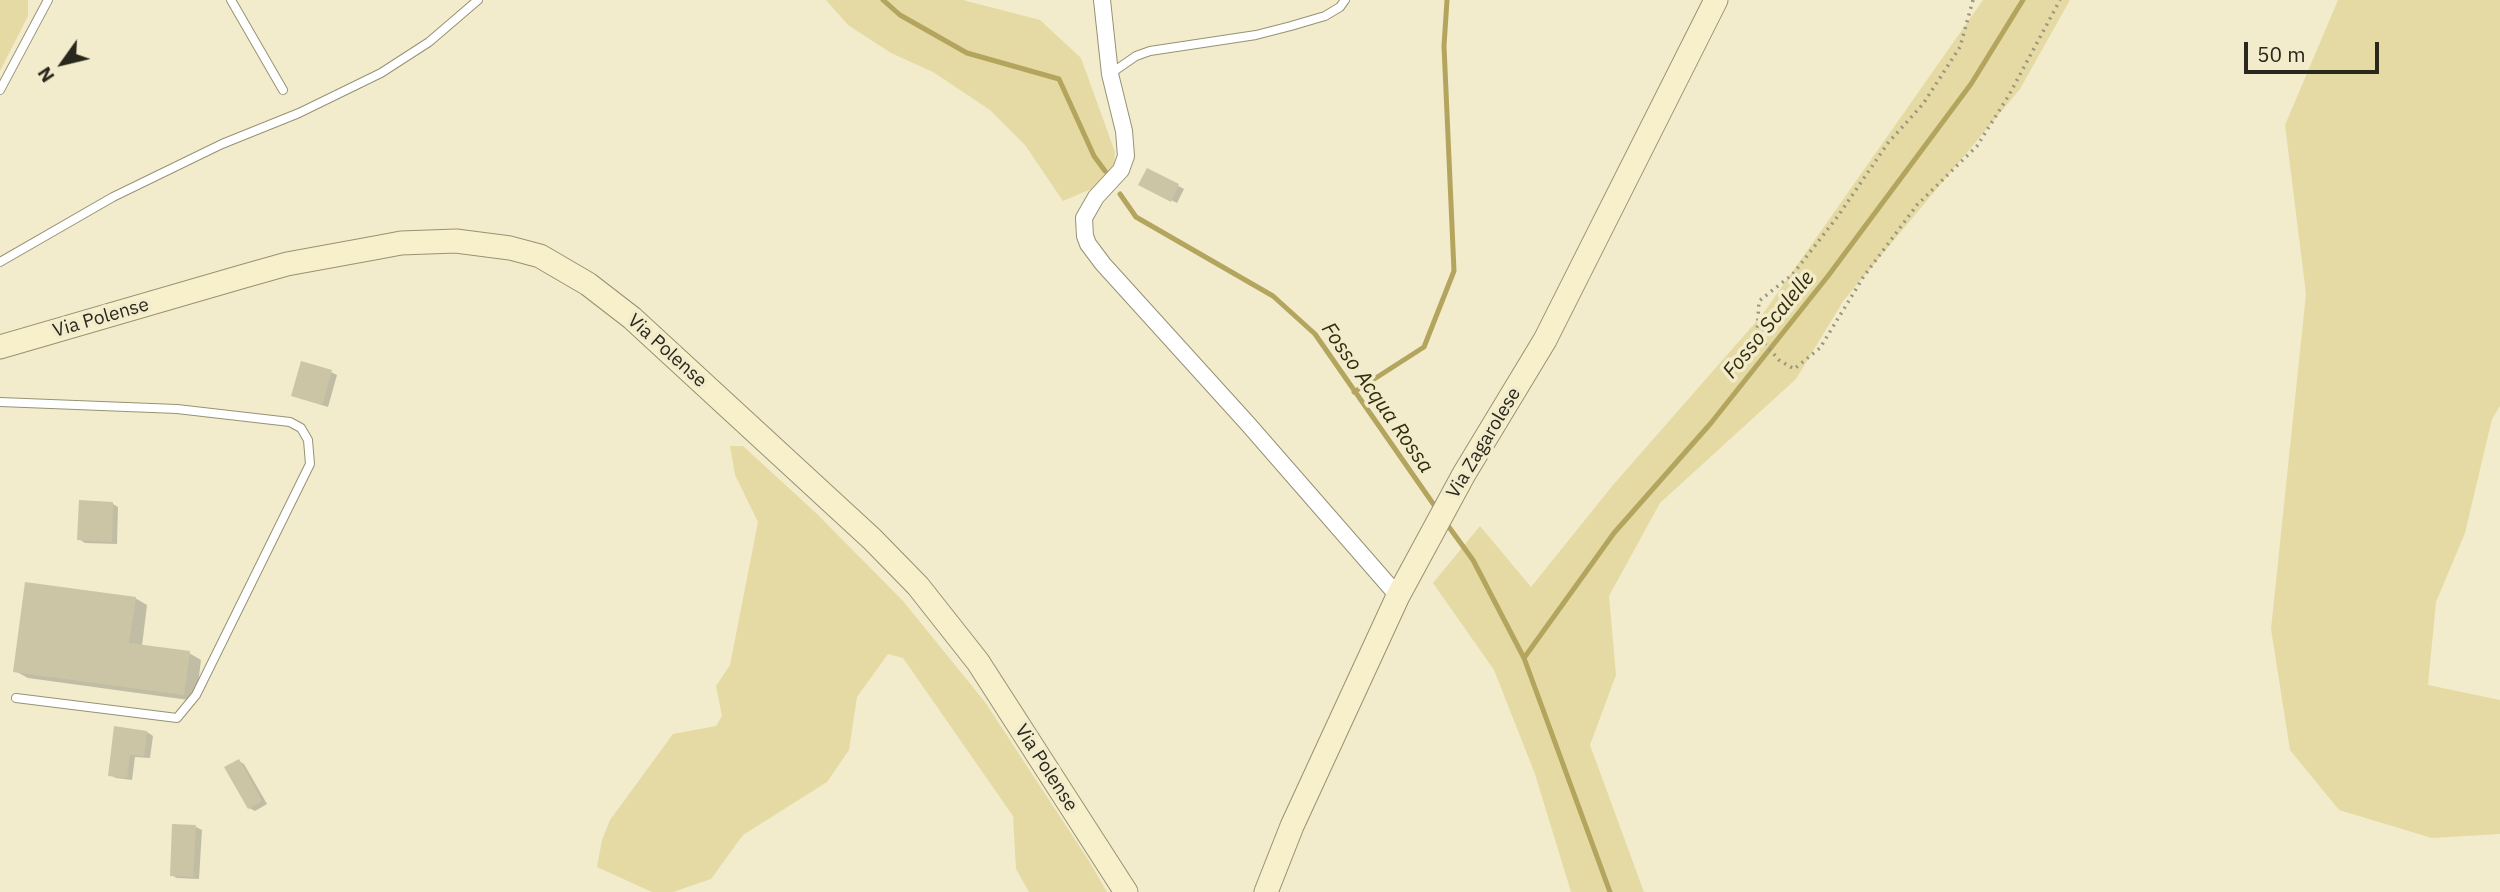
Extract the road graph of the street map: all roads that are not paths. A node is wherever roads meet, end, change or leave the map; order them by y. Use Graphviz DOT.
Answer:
graph roads {
  1 [pos="48,0"];
  2 [pos="231,0"];
  3 [pos="478,0"];
  4 [pos="1102,0"];
  5 [pos="1345,0"];
  6 [pos="1716,0"];
  7 [pos="1110,74"];
  8 [pos="0,90"];
  9 [pos="283,90"];
  10 [pos="0,262"];
  11 [pos="0,347"];
  12 [pos="0,401"];
  13 [pos="1398,596"];
  14 [pos="16,698"];
  15 [pos="1126,892"];
  16 [pos="1266,892"];
  1 -- 8 [label="lane"];
  2 -- 9 [label="lane"];
  3 -- 10 [label="lane"];
  4 -- 7 [label="street"];
  5 -- 7 [label="lane"];
  6 -- 13 [label="street, Via Zagarolese"];
  7 -- 13 [label="street"];
  11 -- 15 [label="street, Via Polense"];
  12 -- 14 [label="lane"];
  13 -- 16 [label="street, Via Zagarolese"];
}
